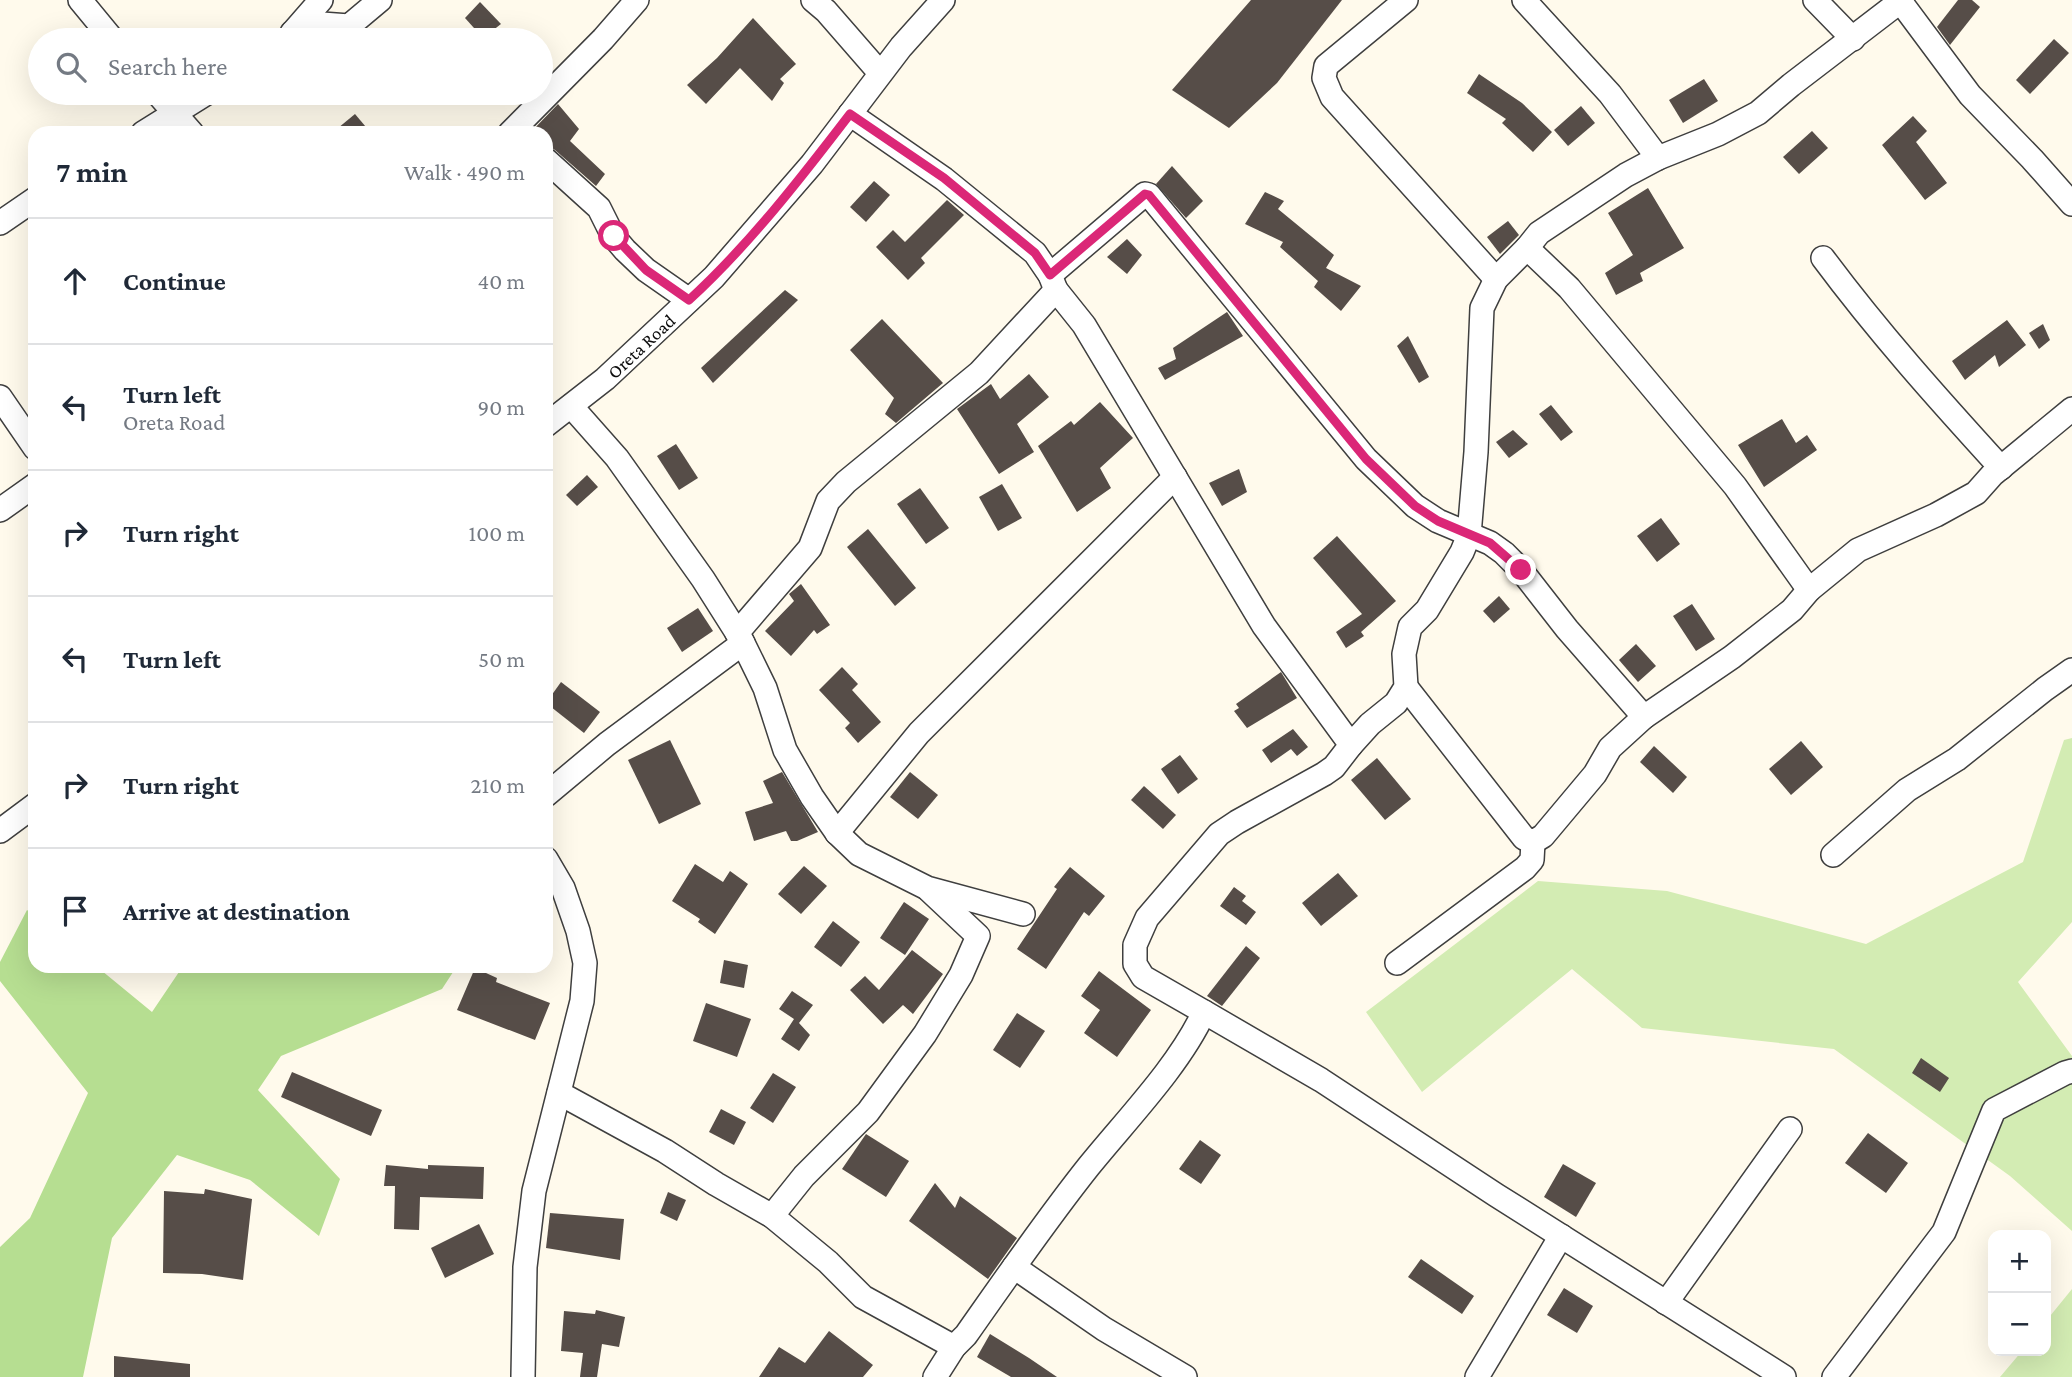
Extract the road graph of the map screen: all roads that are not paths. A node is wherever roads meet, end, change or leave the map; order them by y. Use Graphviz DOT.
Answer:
graph roads {
  1 [pos="80,0"];
  2 [pos="321,0"];
  3 [pos="380,0"];
  4 [pos="637,0"];
  5 [pos="813,0"];
  6 [pos="943,0"];
  7 [pos="1406,0"];
  8 [pos="1524,0"];
  9 [pos="1815,0"];
  10 [pos="1901,1"];
  11 [pos="103,28"];
  12 [pos="295,28"];
  13 [pos="311,28"];
  14 [pos="1853,39"];
  15 [pos="880,73"];
  16 [pos="553,91"];
  17 [pos="167,105"];
  18 [pos="188,105"];
  19 [pos="539,105"];
  20 [pos="175,114"];
  21 [pos="850,114"];
  22 [pos="155,126"];
  23 [pos="186,126"];
  24 [pos="519,126"];
  25 [pos="1658,158"];
  26 [pos="553,166"];
  27 [pos="28,204"];
  28 [pos="2072,204"];
  29 [pos="0,223"];
  30 [pos="1527,248"];
  31 [pos="1823,258"];
  32 [pos="1496,279"];
  33 [pos="1053,282"];
  34 [pos="689,300"];
  35 [pos="0,397"];
  36 [pos="571,406"];
  37 [pos="2072,409"];
  38 [pos="553,420"];
  39 [pos="28,438"];
  40 [pos="2001,468"];
  41 [pos="1175,477"];
  42 [pos="28,490"];
  43 [pos="0,510"];
  44 [pos="1469,535"];
  45 [pos="1809,590"];
  46 [pos="740,638"];
  47 [pos="2072,670"];
  48 [pos="1406,687"];
  49 [pos="1644,717"];
  50 [pos="1352,745"];
  51 [pos="553,789"];
  52 [pos="28,811"];
  53 [pos="0,831"];
  54 [pos="837,833"];
  55 [pos="1534,842"];
  56 [pos="1833,855"];
  57 [pos="553,871"];
  58 [pos="927,888"];
  59 [pos="1023,914"];
  60 [pos="1397,963"];
  61 [pos="1203,1012"];
  62 [pos="2072,1071"];
  63 [pos="559,1093"];
  64 [pos="1790,1129"];
  65 [pos="772,1216"];
  66 [pos="1561,1236"];
  67 [pos="1014,1267"];
  68 [pos="1666,1303"];
  69 [pos="954,1347"];
  70 [pos="1756,1370"];
  71 [pos="523,1377"];
  72 [pos="935,1377"];
  73 [pos="1185,1377"];
  74 [pos="1477,1377"];
  75 [pos="1784,1377"];
  76 [pos="1834,1377"];
  1 -- 11 [label="street"];
  2 -- 12 [label="street"];
  3 -- 13 [label="street"];
  4 -- 16 [label="street"];
  5 -- 15 [label="street"];
  6 -- 15 [label="street, Oreta Road"];
  7 -- 32 [label="street"];
  8 -- 25 [label="street"];
  9 -- 14 [label="street"];
  10 -- 14 [label="street"];
  10 -- 28 [label="street"];
  14 -- 25 [label="street"];
  15 -- 21 [label="street, Oreta Road"];
  17 -- 20 [label="street"];
  18 -- 20 [label="street"];
  19 -- 24 [label="street"];
  20 -- 22 [label="street"];
  20 -- 23 [label="street"];
  21 -- 33 [label="street"];
  21 -- 34 [label="street, Oreta Road"];
  25 -- 30 [label="street"];
  26 -- 34 [label="street"];
  27 -- 29 [label="street"];
  30 -- 32 [label="street"];
  30 -- 45 [label="street"];
  31 -- 40 [label="street"];
  32 -- 44 [label="street"];
  33 -- 41 [label="street"];
  33 -- 44 [label="street"];
  33 -- 46 [label="street"];
  34 -- 36 [label="street, Oreta Road"];
  35 -- 39 [label="street"];
  36 -- 38 [label="street, Oreta Road"];
  36 -- 46 [label="street"];
  37 -- 40 [label="street"];
  40 -- 45 [label="street"];
  41 -- 50 [label="street"];
  41 -- 54 [label="street"];
  42 -- 43 [label="street"];
  44 -- 48 [label="street"];
  44 -- 49 [label="street"];
  45 -- 49 [label="street"];
  46 -- 51 [label="street"];
  46 -- 54 [label="street"];
  47 -- 56 [label="street"];
  48 -- 50 [label="street"];
  48 -- 55 [label="street"];
  49 -- 55 [label="street"];
  50 -- 61 [label="street"];
  52 -- 53 [label="street"];
  54 -- 58 [label="street"];
  55 -- 60 [label="street"];
  57 -- 63 [label="street"];
  58 -- 59 [label="street"];
  58 -- 65 [label="street"];
  61 -- 66 [label="street"];
  61 -- 67 [label="street"];
  62 -- 76 [label="street"];
  63 -- 65 [label="street"];
  63 -- 71 [label="street"];
  64 -- 68 [label="street"];
  65 -- 69 [label="street"];
  66 -- 68 [label="street"];
  66 -- 74 [label="street"];
  67 -- 69 [label="street"];
  67 -- 73 [label="street"];
  68 -- 70 [label="street"];
  69 -- 72 [label="street"];
  70 -- 75 [label="street"];
}
